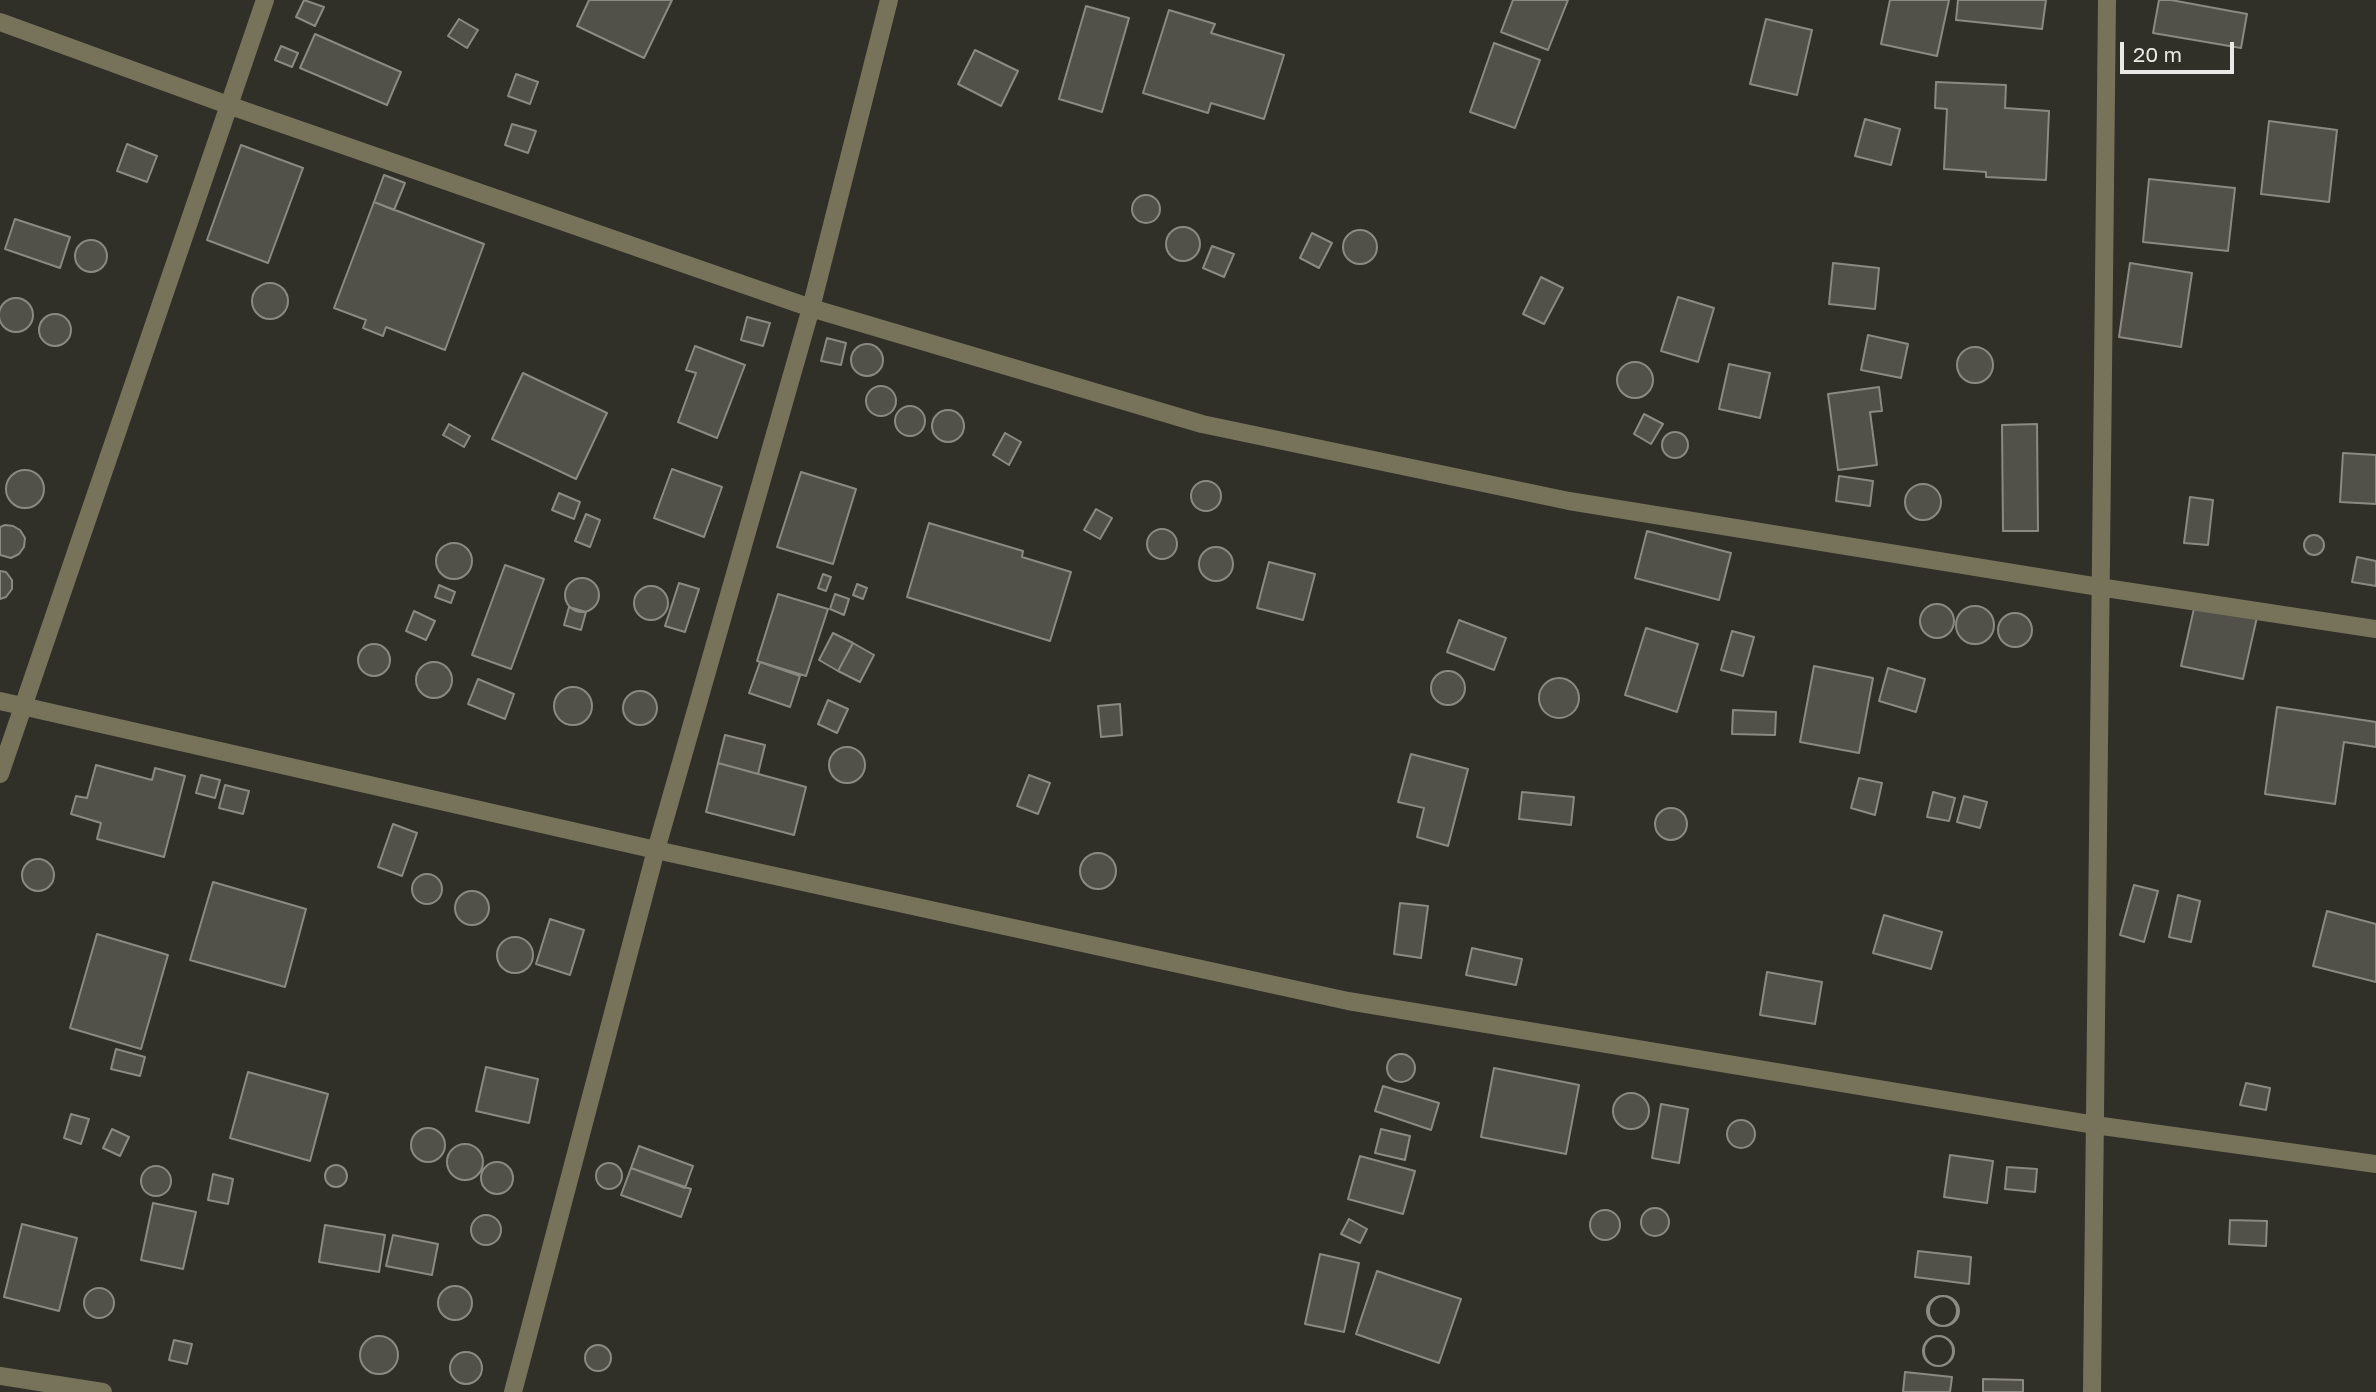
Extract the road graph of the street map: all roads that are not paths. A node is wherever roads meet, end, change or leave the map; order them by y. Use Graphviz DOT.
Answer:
graph roads {
  1 [pos="265,0"];
  2 [pos="889,0"];
  3 [pos="2106,0"];
  4 [pos="0,22"];
  5 [pos="228,105"];
  6 [pos="811,308"];
  7 [pos="2099,587"];
  8 [pos="2376,629"];
  9 [pos="0,701"];
  10 [pos="22,707"];
  11 [pos="0,774"];
  12 [pos="656,850"];
  13 [pos="2095,1125"];
  14 [pos="2376,1164"];
  15 [pos="0,1376"];
  16 [pos="103,1392"];
  17 [pos="513,1392"];
  18 [pos="2092,1392"];
  1 -- 5 [label="street"];
  2 -- 6 [label="street"];
  3 -- 7 [label="street"];
  4 -- 5 [label="street"];
  5 -- 6 [label="street"];
  5 -- 10 [label="street"];
  6 -- 7 [label="street"];
  6 -- 12 [label="street"];
  7 -- 8 [label="street"];
  7 -- 13 [label="street"];
  9 -- 10 [label="street"];
  10 -- 11 [label="street"];
  10 -- 12 [label="street"];
  12 -- 13 [label="street"];
  12 -- 17 [label="street"];
  13 -- 14 [label="street"];
  13 -- 18 [label="street"];
  15 -- 16 [label="street"];
}
